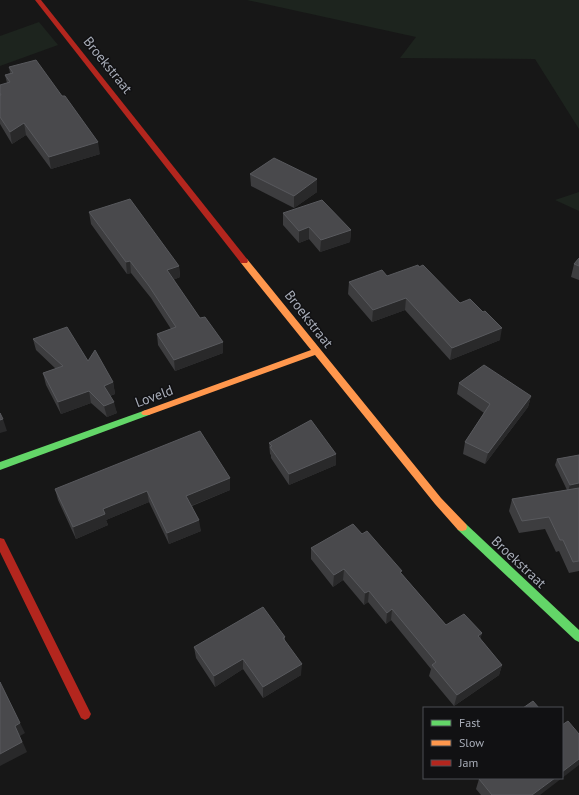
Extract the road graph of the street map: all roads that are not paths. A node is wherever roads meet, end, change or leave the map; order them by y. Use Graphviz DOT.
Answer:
graph roads {
  1 [pos="38,0"];
  2 [pos="317,351"];
  3 [pos="0,466"];
  4 [pos="0,542"];
  5 [pos="579,637"];
  6 [pos="85,714"];
  1 -- 2 [label="street, Broekstraat"];
  2 -- 3 [label="street, Loveld"];
  2 -- 5 [label="street, Broekstraat"];
  4 -- 6 [label="street"];
}
